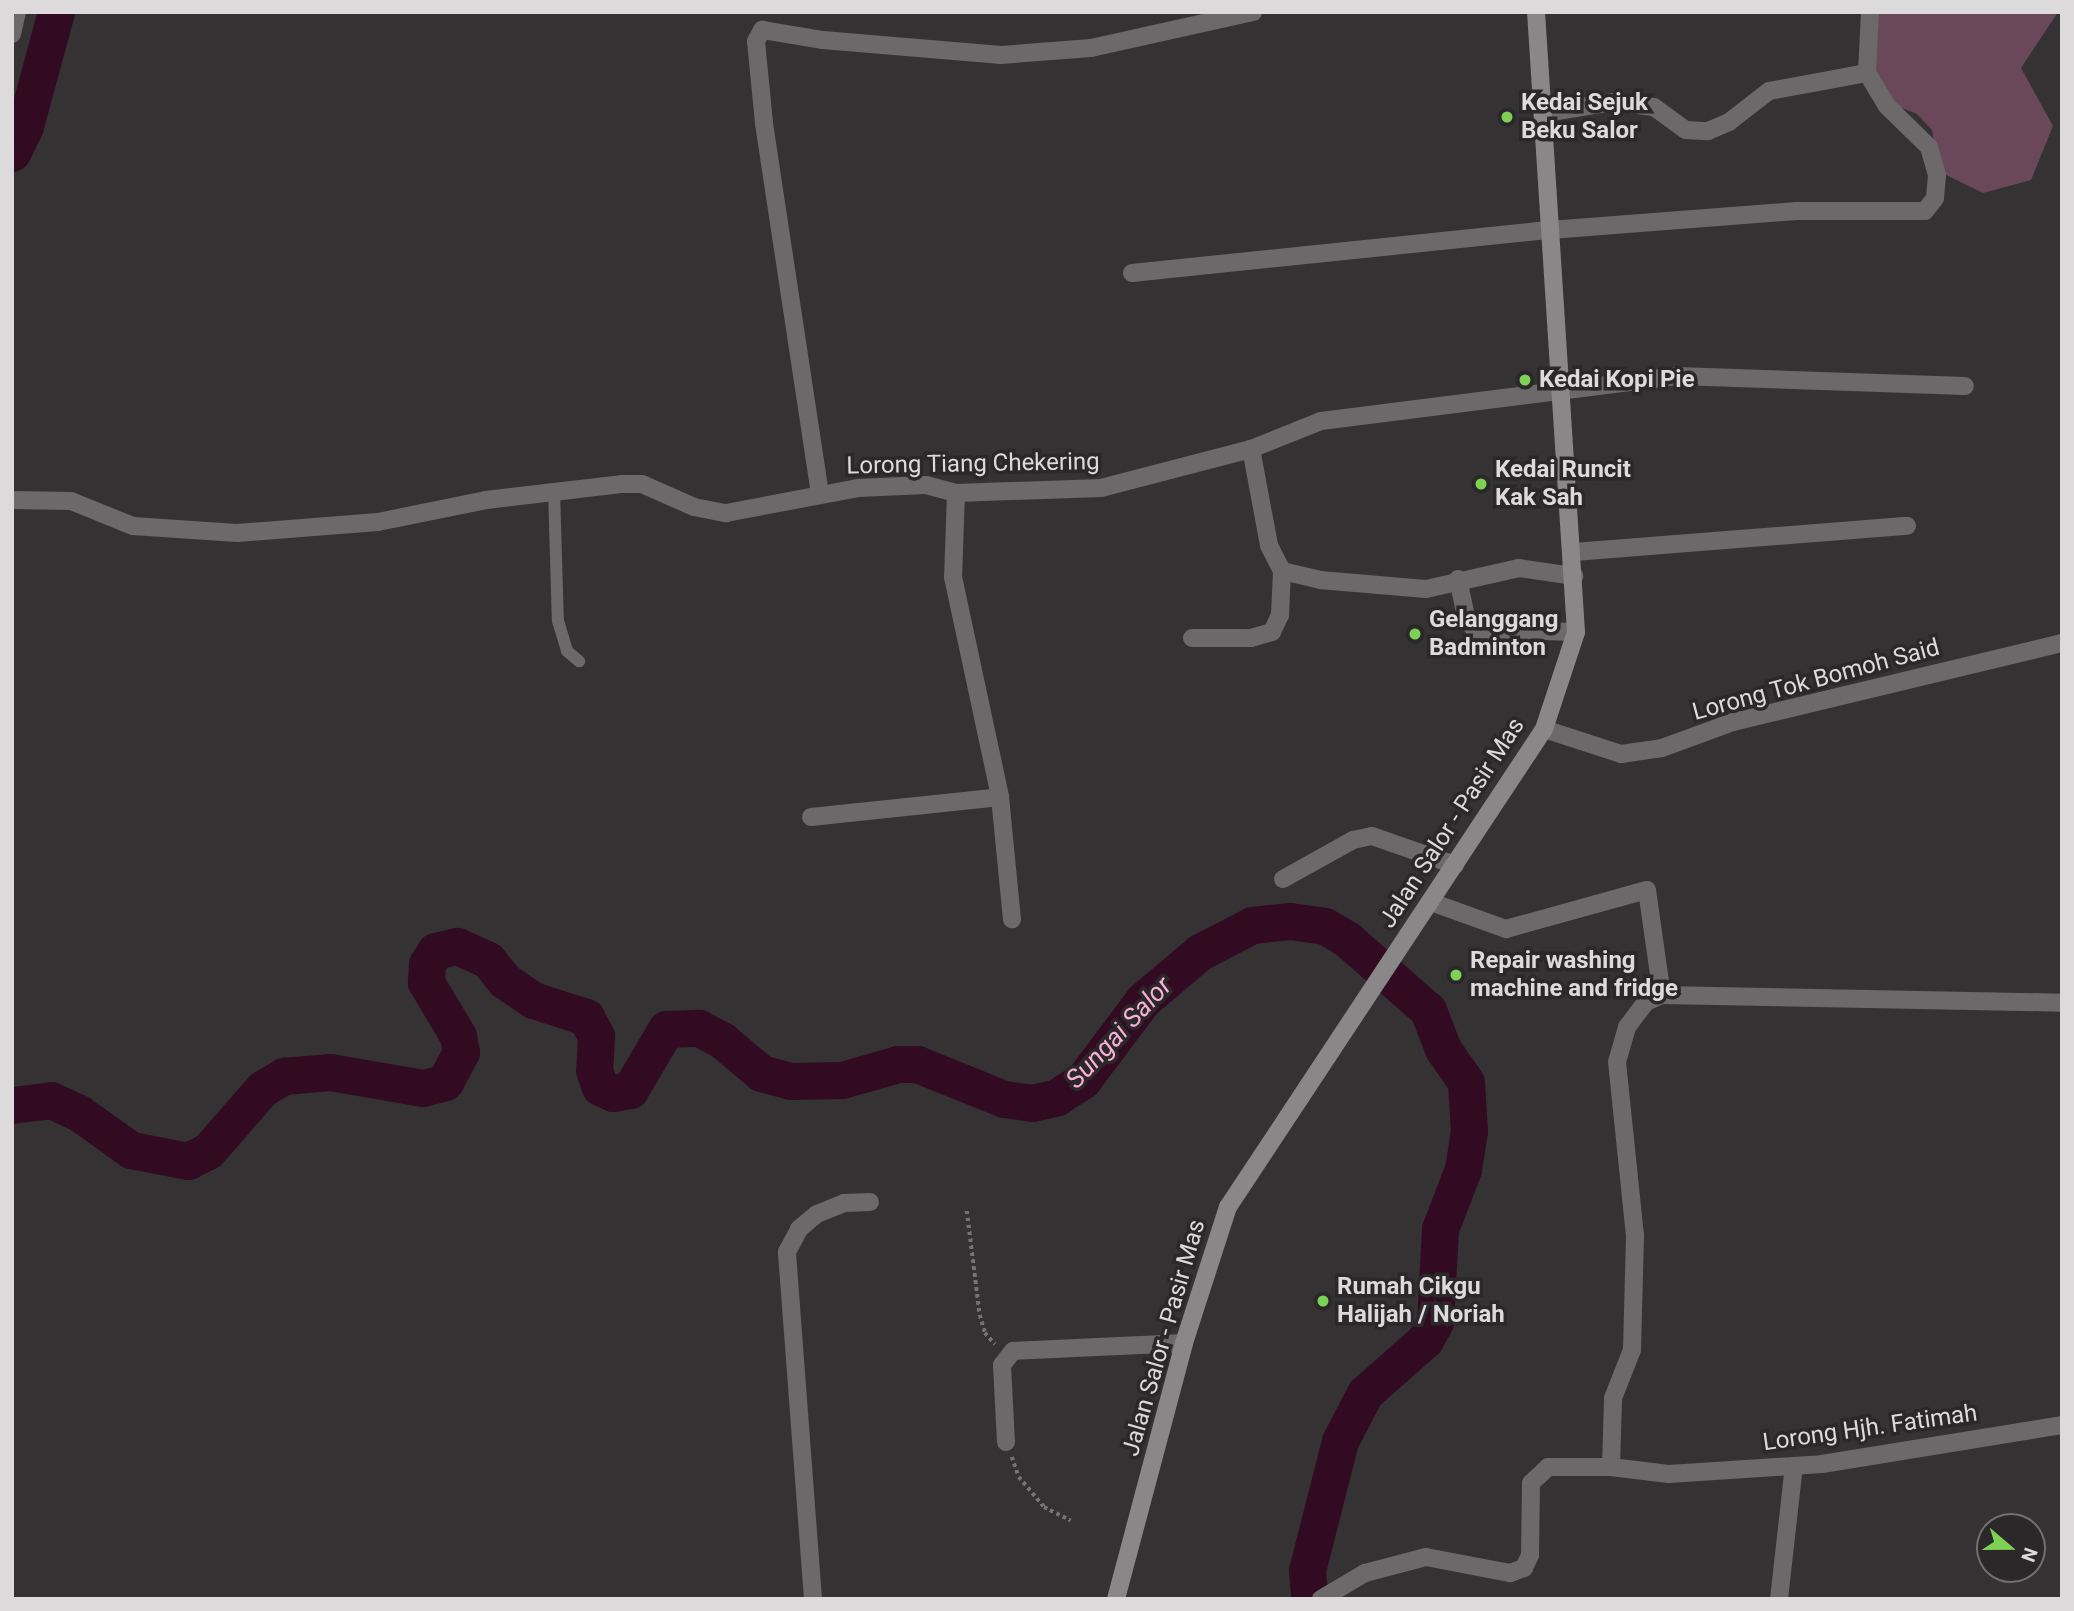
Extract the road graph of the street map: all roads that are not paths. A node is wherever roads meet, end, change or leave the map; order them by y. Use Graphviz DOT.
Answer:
graph roads {
  1 [pos="17,12"];
  2 [pos="1253,12"];
  3 [pos="1536,12"];
  4 [pos="1870,12"];
  5 [pos="12,34"];
  6 [pos="1867,73"];
  7 [pos="1545,113"];
  8 [pos="1550,230"];
  9 [pos="1132,273"];
  10 [pos="1965,386"];
  11 [pos="1562,391"];
  12 [pos="1251,449"];
  13 [pos="554,490"];
  14 [pos="956,493"];
  15 [pos="820,494"];
  16 [pos="12,500"];
  17 [pos="1907,526"];
  18 [pos="1574,552"];
  19 [pos="1282,571"];
  20 [pos="1574,576"];
  21 [pos="1458,579"];
  22 [pos="1576,632"];
  23 [pos="1192,638"];
  24 [pos="2062,643"];
  25 [pos="579,661"];
  26 [pos="1544,729"];
  27 [pos="1000,797"];
  28 [pos="811,817"];
  29 [pos="1455,865"];
  30 [pos="1283,878"];
  31 [pos="1431,902"];
  32 [pos="1012,919"];
  33 [pos="1662,995"];
  34 [pos="2062,1003"];
  35 [pos="870,1202"];
  36 [pos="1184,1343"];
  37 [pos="2062,1426"];
  38 [pos="1006,1442"];
  39 [pos="1794,1466"];
  40 [pos="1611,1467"];
  41 [pos="1329,1594"];
  42 [pos="813,1599"];
  43 [pos="1115,1599"];
  44 [pos="1779,1599"];
  1 -- 5 [label="street"];
  2 -- 15 [label="street"];
  3 -- 7 [label="main road, Jalan Salor - Pasir Mas"];
  4 -- 6 [label="street"];
  6 -- 7 [label="street"];
  6 -- 8 [label="street"];
  7 -- 8 [label="main road, Jalan Salor - Pasir Mas"];
  8 -- 9 [label="street"];
  8 -- 11 [label="main road, Jalan Salor - Pasir Mas"];
  10 -- 11 [label="street, Lorong Tiang Chekering"];
  11 -- 12 [label="street, Lorong Tiang Chekering"];
  11 -- 18 [label="main road, Jalan Salor - Pasir Mas"];
  12 -- 14 [label="street, Lorong Tiang Chekering"];
  12 -- 19 [label="street"];
  13 -- 15 [label="street, Lorong Tiang Chekering"];
  13 -- 16 [label="street, Lorong Tiang Chekering"];
  13 -- 25 [label="lane"];
  14 -- 15 [label="street, Lorong Tiang Chekering"];
  14 -- 27 [label="street"];
  17 -- 18 [label="street"];
  18 -- 20 [label="main road, Jalan Salor - Pasir Mas"];
  19 -- 21 [label="street"];
  19 -- 23 [label="street"];
  20 -- 21 [label="street"];
  20 -- 22 [label="main road, Jalan Salor - Pasir Mas"];
  21 -- 22 [label="street"];
  22 -- 26 [label="main road, Jalan Salor - Pasir Mas"];
  24 -- 26 [label="street, Lorong Tok Bomoh Said"];
  26 -- 29 [label="main road, Jalan Salor - Pasir Mas"];
  27 -- 28 [label="street"];
  27 -- 32 [label="street"];
  29 -- 30 [label="street"];
  29 -- 31 [label="main road, Jalan Salor - Pasir Mas"];
  31 -- 33 [label="street"];
  31 -- 36 [label="main road, Jalan Salor - Pasir Mas"];
  33 -- 34 [label="street"];
  33 -- 40 [label="street"];
  35 -- 42 [label="street"];
  36 -- 38 [label="street"];
  36 -- 43 [label="main road, Jalan Salor - Pasir Mas"];
  37 -- 39 [label="street, Lorong Hjh. Fatimah"];
  39 -- 40 [label="street, Lorong Hjh. Fatimah"];
  39 -- 44 [label="street"];
  40 -- 41 [label="street, Lorong Hjh. Fatimah"];
}
